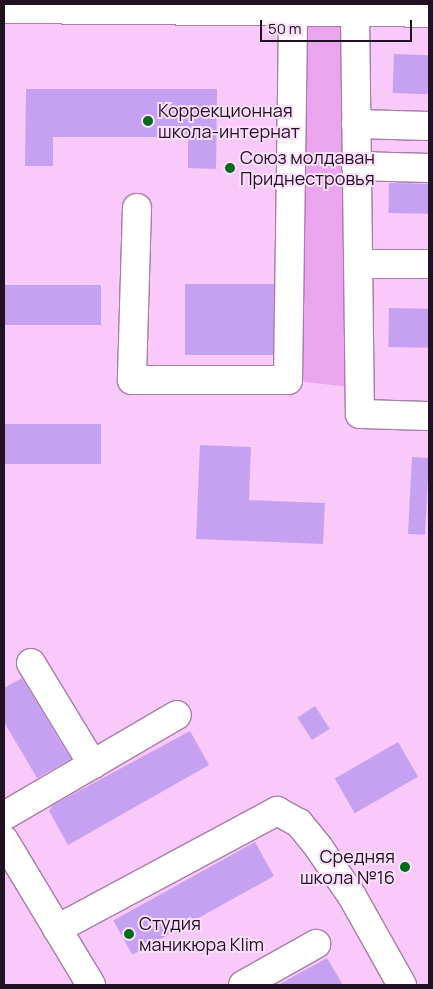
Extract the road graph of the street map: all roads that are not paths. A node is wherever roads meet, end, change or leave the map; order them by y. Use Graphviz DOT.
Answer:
graph roads {
  1 [pos="4,9"];
  2 [pos="351,9"];
  3 [pos="293,10"];
  4 [pos="429,13"];
  5 [pos="356,124"];
  6 [pos="429,126"];
  7 [pos="356,166"];
  8 [pos="429,168"];
  9 [pos="137,208"];
  10 [pos="358,264"];
  11 [pos="429,264"];
  12 [pos="429,416"];
  13 [pos="31,663"];
  14 [pos="178,716"];
  15 [pos="93,765"];
  16 [pos="4,816"];
  17 [pos="4,840"];
  18 [pos="57,929"];
  19 [pos="316,944"];
  20 [pos="91,985"];
  21 [pos="243,985"];
  22 [pos="402,985"];
  1 -- 3 [label="street"];
  2 -- 3 [label="street"];
  2 -- 4 [label="street"];
  2 -- 5 [label="street"];
  3 -- 9 [label="street"];
  5 -- 6 [label="street"];
  5 -- 7 [label="street"];
  7 -- 8 [label="street"];
  7 -- 10 [label="street"];
  10 -- 11 [label="street"];
  10 -- 12 [label="street"];
  13 -- 15 [label="street"];
  14 -- 15 [label="street"];
  15 -- 16 [label="street"];
  17 -- 18 [label="street"];
  18 -- 20 [label="street"];
  18 -- 22 [label="street"];
  19 -- 21 [label="street"];
}
